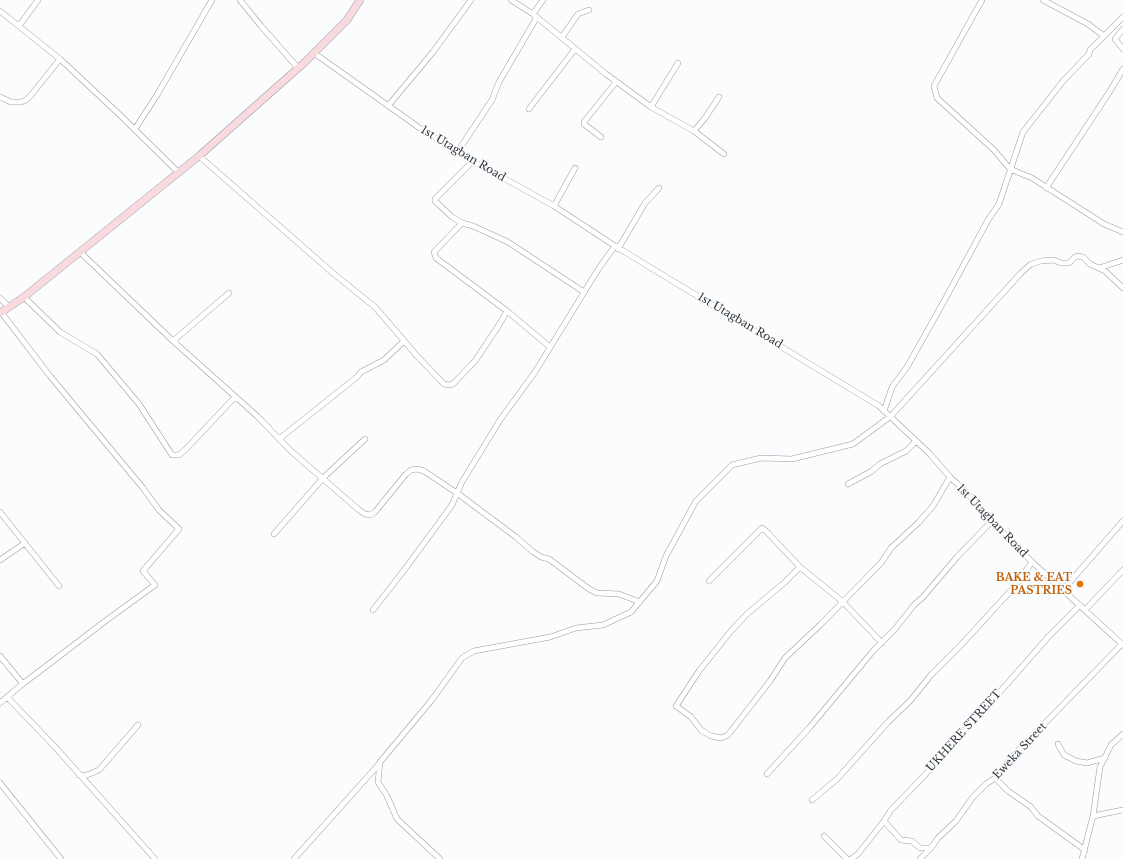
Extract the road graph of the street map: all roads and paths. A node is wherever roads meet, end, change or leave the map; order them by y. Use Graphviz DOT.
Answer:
graph roads {
  1 [pos="38,0"];
  2 [pos="212,0"];
  3 [pos="240,0"];
  4 [pos="360,0"];
  5 [pos="471,0"];
  6 [pos="511,0"];
  7 [pos="542,0"];
  8 [pos="982,0"];
  9 [pos="1043,0"];
  10 [pos="589,10"];
  11 [pos="0,11"];
  12 [pos="535,16"];
  13 [pos="1123,17"];
  14 [pos="19,26"];
  15 [pos="1123,29"];
  16 [pos="1104,36"];
  17 [pos="562,37"];
  18 [pos="575,49"];
  19 [pos="1123,49"];
  20 [pos="314,53"];
  21 [pos="60,59"];
  22 [pos="678,63"];
  23 [pos="298,68"];
  24 [pos="1123,69"];
  25 [pos="616,82"];
  26 [pos="0,97"];
  27 [pos="719,98"];
  28 [pos="388,106"];
  29 [pos="651,107"];
  30 [pos="529,109"];
  31 [pos="135,129"];
  32 [pos="694,130"];
  33 [pos="601,137"];
  34 [pos="458,151"];
  35 [pos="724,154"];
  36 [pos="199,156"];
  37 [pos="473,161"];
  38 [pos="575,168"];
  39 [pos="1010,169"];
  40 [pos="179,173"];
  41 [pos="659,188"];
  42 [pos="1046,188"];
  43 [pos="554,206"];
  44 [pos="462,223"];
  45 [pos="1123,232"];
  46 [pos="617,247"];
  47 [pos="80,252"];
  48 [pos="1123,260"];
  49 [pos="1099,268"];
  50 [pos="1123,288"];
  51 [pos="229,292"];
  52 [pos="584,292"];
  53 [pos="24,297"];
  54 [pos="0,298"];
  55 [pos="8,306"];
  56 [pos="507,311"];
  57 [pos="0,312"];
  58 [pos="173,341"];
  59 [pos="404,341"];
  60 [pos="550,347"];
  61 [pos="236,397"];
  62 [pos="884,411"];
  63 [pos="891,416"];
  64 [pos="279,439"];
  65 [pos="364,439"];
  66 [pos="916,441"];
  67 [pos="950,477"];
  68 [pos="323,478"];
  69 [pos="848,484"];
  70 [pos="457,493"];
  71 [pos="0,512"];
  72 [pos="992,521"];
  73 [pos="1123,521"];
  74 [pos="274,534"];
  75 [pos="25,543"];
  76 [pos="0,560"];
  77 [pos="1032,562"];
  78 [pos="800,567"];
  79 [pos="1123,570"];
  80 [pos="709,581"];
  81 [pos="60,586"];
  82 [pos="1063,590"];
  83 [pos="640,602"];
  84 [pos="843,602"];
  85 [pos="1080,605"];
  86 [pos="373,610"];
  87 [pos="1085,610"];
  88 [pos="882,643"];
  89 [pos="1123,644"];
  90 [pos="0,656"];
  91 [pos="23,684"];
  92 [pos="7,698"];
  93 [pos="0,702"];
  94 [pos="138,725"];
  95 [pos="1123,734"];
  96 [pos="1058,744"];
  97 [pos="1105,758"];
  98 [pos="380,762"];
  99 [pos="767,774"];
  100 [pos="79,775"];
  101 [pos="995,778"];
  102 [pos="0,783"];
  103 [pos="812,800"];
  104 [pos="1123,810"];
  105 [pos="1092,816"];
  106 [pos="884,821"];
  107 [pos="824,836"];
  108 [pos="931,848"];
  109 [pos="1085,850"];
  110 [pos="61,859"];
  111 [pos="155,859"];
  112 [pos="294,859"];
  113 [pos="440,859"];
  114 [pos="847,859"];
  115 [pos="851,859"];
  116 [pos="920,859"];
  117 [pos="1082,859"];
  1 -- 14 [label="street"];
  2 -- 31 [label="street"];
  3 -- 23 [label="street"];
  4 -- 20 [label="main road"];
  5 -- 28 [label="street"];
  6 -- 12 [label="street"];
  7 -- 12 [label="street"];
  8 -- 39 [label="street"];
  9 -- 16 [label="street"];
  10 -- 17 [label="street"];
  11 -- 14 [label="street"];
  12 -- 17 [label="street"];
  12 -- 34 [label="street"];
  13 -- 16 [label="street"];
  14 -- 21 [label="street"];
  15 -- 19 [label="street"];
  16 -- 39 [label="street"];
  17 -- 18 [label="street"];
  18 -- 25 [label="street"];
  18 -- 30 [label="street"];
  20 -- 23 [label="main road"];
  20 -- 28 [label="street, 1st Utagban Road"];
  21 -- 26 [label="street"];
  21 -- 31 [label="street"];
  22 -- 29 [label="street"];
  23 -- 36 [label="main road"];
  24 -- 42 [label="street"];
  25 -- 29 [label="street"];
  25 -- 33 [label="street"];
  27 -- 32 [label="street"];
  28 -- 34 [label="street, 1st Utagban Road"];
  29 -- 32 [label="street"];
  31 -- 40 [label="street"];
  32 -- 35 [label="street"];
  34 -- 37 [label="street, 1st Utagban Road"];
  36 -- 40 [label="main road"];
  36 -- 59 [label="street"];
  37 -- 43 [label="street, 1st Utagban Road"];
  37 -- 44 [label="street"];
  38 -- 43 [label="street"];
  39 -- 42 [label="street"];
  39 -- 62 [label="street"];
  40 -- 47 [label="main road"];
  41 -- 46 [label="street"];
  42 -- 45 [label="street"];
  43 -- 46 [label="street, 1st Utagban Road"];
  44 -- 52 [label="street"];
  44 -- 56 [label="street"];
  46 -- 52 [label="street"];
  46 -- 62 [label="street, 1st Utagban Road"];
  47 -- 53 [label="main road"];
  47 -- 58 [label="street"];
  48 -- 49 [label="street"];
  49 -- 50 [label="street"];
  49 -- 63 [label="street"];
  51 -- 58 [label="street"];
  52 -- 60 [label="street"];
  53 -- 55 [label="main road"];
  53 -- 61 [label="street"];
  54 -- 55 [label="street"];
  55 -- 57 [label="main road"];
  56 -- 59 [label="street"];
  56 -- 60 [label="street"];
  57 -- 91 [label="street"];
  58 -- 61 [label="street"];
  59 -- 64 [label="street"];
  60 -- 70 [label="street"];
  61 -- 64 [label="street"];
  62 -- 63 [label="street, 1st Utagban Road"];
  63 -- 66 [label="street, 1st Utagban Road"];
  63 -- 83 [label="street"];
  64 -- 68 [label="street"];
  65 -- 68 [label="street"];
  66 -- 67 [label="street, 1st Utagban Road"];
  66 -- 69 [label="street"];
  67 -- 72 [label="street, 1st Utagban Road"];
  67 -- 84 [label="street"];
  68 -- 70 [label="street"];
  68 -- 74 [label="street"];
  70 -- 83 [label="street"];
  70 -- 86 [label="street"];
  71 -- 75 [label="street"];
  72 -- 77 [label="street, 1st Utagban Road"];
  72 -- 88 [label="street"];
  73 -- 82 [label="street"];
  75 -- 76 [label="street"];
  75 -- 81 [label="street"];
  77 -- 82 [label="street, 1st Utagban Road"];
  77 -- 103 [label="street"];
  78 -- 80 [label="street"];
  78 -- 84 [label="street"];
  78 -- 84 [label="street"];
  79 -- 87 [label="street"];
  82 -- 85 [label="street, 1st Utagban Road"];
  83 -- 98 [label="street"];
  84 -- 88 [label="street"];
  85 -- 87 [label="street, 1st Utagban Road"];
  85 -- 106 [label="street, UKHERE STREET"];
  87 -- 89 [label="street, 1st Utagban Road"];
  88 -- 99 [label="street"];
  89 -- 101 [label="street, Eweka Street"];
  90 -- 91 [label="street"];
  91 -- 92 [label="street"];
  92 -- 93 [label="street"];
  92 -- 100 [label="street"];
  94 -- 100 [label="street"];
  95 -- 97 [label="street"];
  96 -- 97 [label="street"];
  97 -- 105 [label="street"];
  98 -- 112 [label="street"];
  98 -- 113 [label="street"];
  100 -- 111 [label="street"];
  101 -- 108 [label="street, Eweka Street"];
  101 -- 109 [label="street"];
  102 -- 110 [label="street"];
  104 -- 105 [label="street"];
  105 -- 109 [label="street"];
  106 -- 108 [label="street"];
  106 -- 115 [label="street, UKHERE STREET"];
  107 -- 114 [label="street"];
  108 -- 116 [label="street, Eweka Street"];
  109 -- 117 [label="street"];
}
